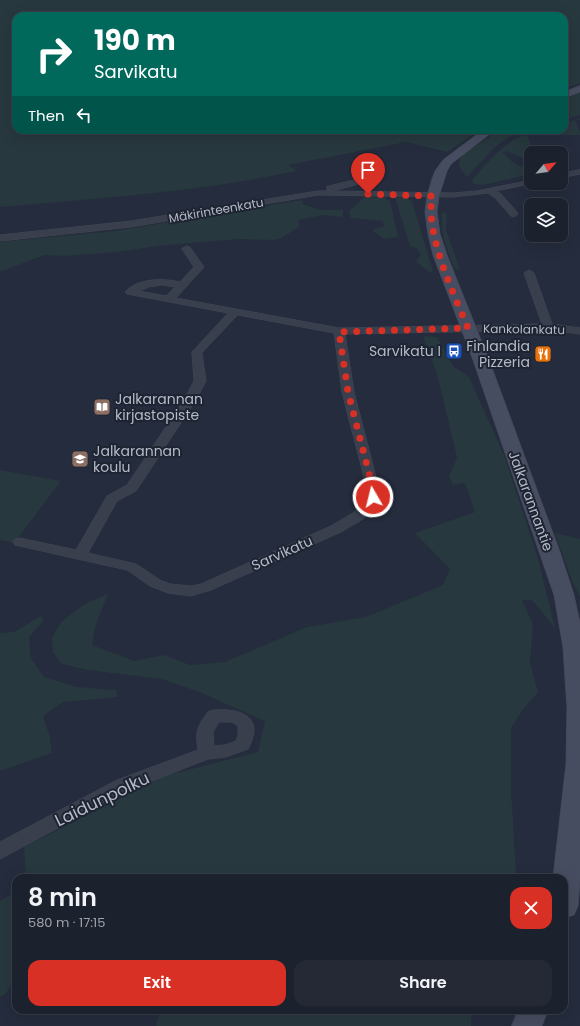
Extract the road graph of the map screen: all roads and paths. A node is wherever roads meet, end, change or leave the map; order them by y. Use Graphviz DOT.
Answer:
graph roads {
  1 [pos="580,89"];
  2 [pos="568,94"];
  3 [pos="485,134"];
  4 [pos="580,172"];
  5 [pos="568,175"];
  6 [pos="360,181"];
  7 [pos="524,184"];
  8 [pos="490,191"];
  9 [pos="310,194"];
  10 [pos="433,196"];
  11 [pos="514,214"];
  12 [pos="0,238"];
  13 [pos="187,249"];
  14 [pos="529,273"];
  15 [pos="181,285"];
  16 [pos="168,300"];
  17 [pos="235,312"];
  18 [pos="548,327"];
  19 [pos="468,328"];
  20 [pos="580,331"];
  21 [pos="339,332"];
  22 [pos="20,542"];
  23 [pos="79,556"];
  24 [pos="207,753"];
  25 [pos="0,851"];
  26 [pos="567,874"];
  1 -- 2 [label="main road"];
  3 -- 10 [label="main road, Jalkarannantie"];
  4 -- 5 [label="street"];
  6 -- 9 [label="street"];
  7 -- 8 [label="street, Mäkirinteenkatu"];
  8 -- 10 [label="street, Mäkirinteenkatu"];
  8 -- 11 [label="street"];
  9 -- 10 [label="street, Mäkirinteenkatu"];
  9 -- 12 [label="street, Mäkirinteenkatu"];
  10 -- 19 [label="main road, Jalkarannantie"];
  13 -- 15 [label="street"];
  14 -- 18 [label="street"];
  15 -- 16 [label="street"];
  15 -- 16 [label="street"];
  16 -- 17 [label="street"];
  17 -- 21 [label="street"];
  17 -- 23 [label="street"];
  18 -- 19 [label="street, Kankolankatu"];
  18 -- 20 [label="street, Kankolankatu"];
  19 -- 21 [label="street"];
  19 -- 26 [label="main road, Jalkarannantie"];
  21 -- 23 [label="street, Sarvikatu"];
  22 -- 23 [label="street, Sarvikatu"];
  24 -- 25 [label="street, Laidunpolku"];
}
